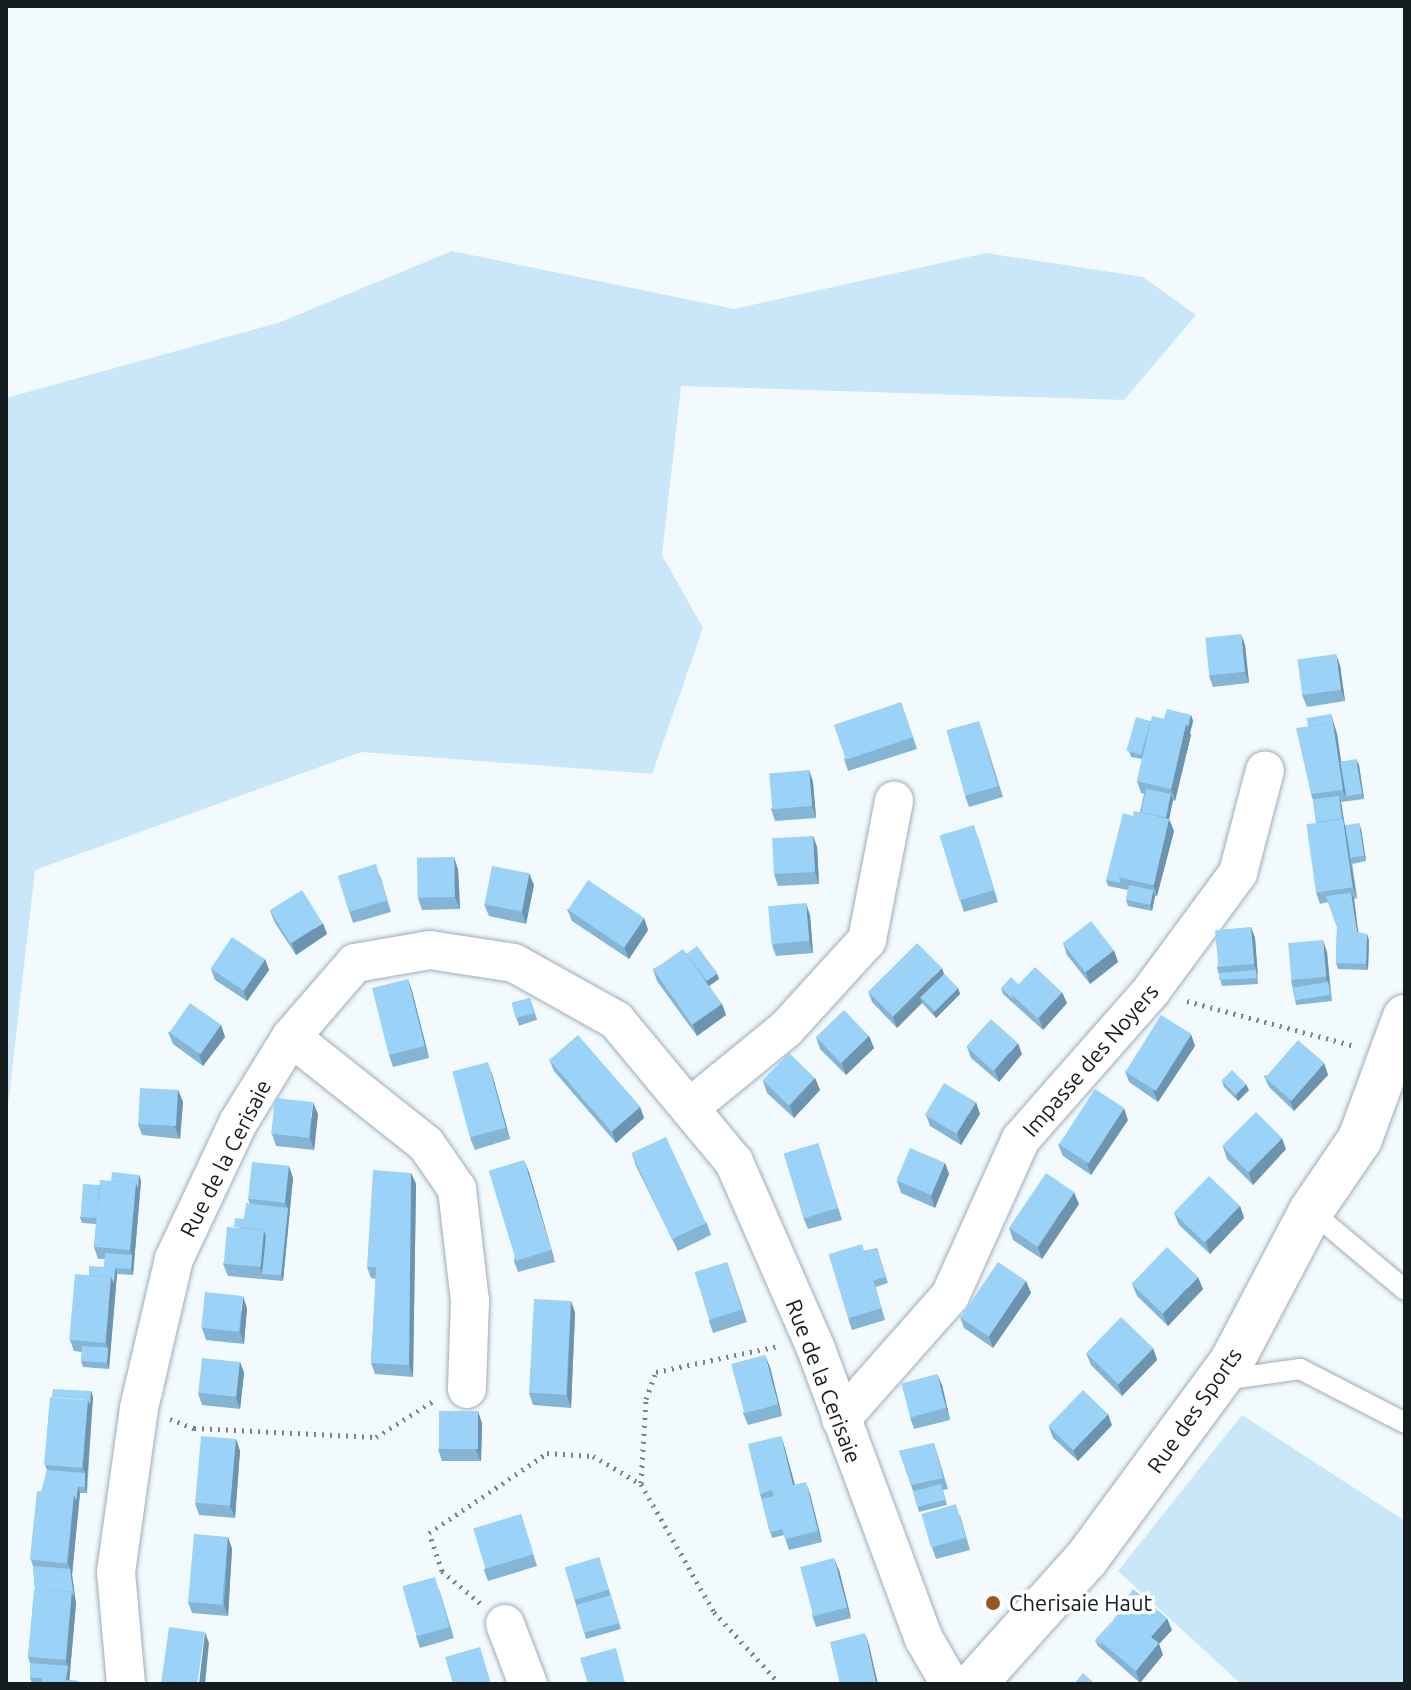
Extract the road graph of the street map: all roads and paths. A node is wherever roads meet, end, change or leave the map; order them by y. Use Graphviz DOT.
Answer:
graph roads {
  1 [pos="1265,770"];
  2 [pos="894,801"];
  3 [pos="1151,991"];
  4 [pos="1405,1017"];
  5 [pos="291,1037"];
  6 [pos="1388,1065"];
  7 [pos="693,1105"];
  8 [pos="1311,1211"];
  9 [pos="1405,1290"];
  10 [pos="816,1349"];
  11 [pos="1218,1381"];
  12 [pos="467,1389"];
  13 [pos="139,1408"];
  14 [pos="841,1419"];
  15 [pos="1405,1423"];
  16 [pos="641,1484"];
  17 [pos="505,1624"];
  18 [pos="126,1684"];
  19 [pos="528,1684"];
  20 [pos="780,1684"];
  21 [pos="950,1684"];
  22 [pos="974,1684"];
  1 -- 3 [label="street, Impasse des Noyers"];
  2 -- 7 [label="street"];
  3 -- 6 [label="path"];
  3 -- 14 [label="street, Impasse des Noyers"];
  4 -- 6 [label="street, Rue des Sports"];
  5 -- 7 [label="street, Rue de la Cerisaie"];
  5 -- 12 [label="street"];
  5 -- 13 [label="street, Rue de la Cerisaie"];
  6 -- 8 [label="street, Rue des Sports"];
  7 -- 10 [label="street, Rue de la Cerisaie"];
  8 -- 9 [label="lane"];
  8 -- 11 [label="street, Rue des Sports"];
  10 -- 14 [label="street, Rue de la Cerisaie"];
  10 -- 16 [label="path"];
  11 -- 15 [label="lane"];
  11 -- 22 [label="street, Rue des Sports"];
  12 -- 13 [label="path"];
  13 -- 18 [label="street, Rue de la Cerisaie"];
  14 -- 21 [label="street, Rue de la Cerisaie"];
  16 -- 17 [label="path"];
  16 -- 20 [label="path"];
  17 -- 19 [label="street"];
}
